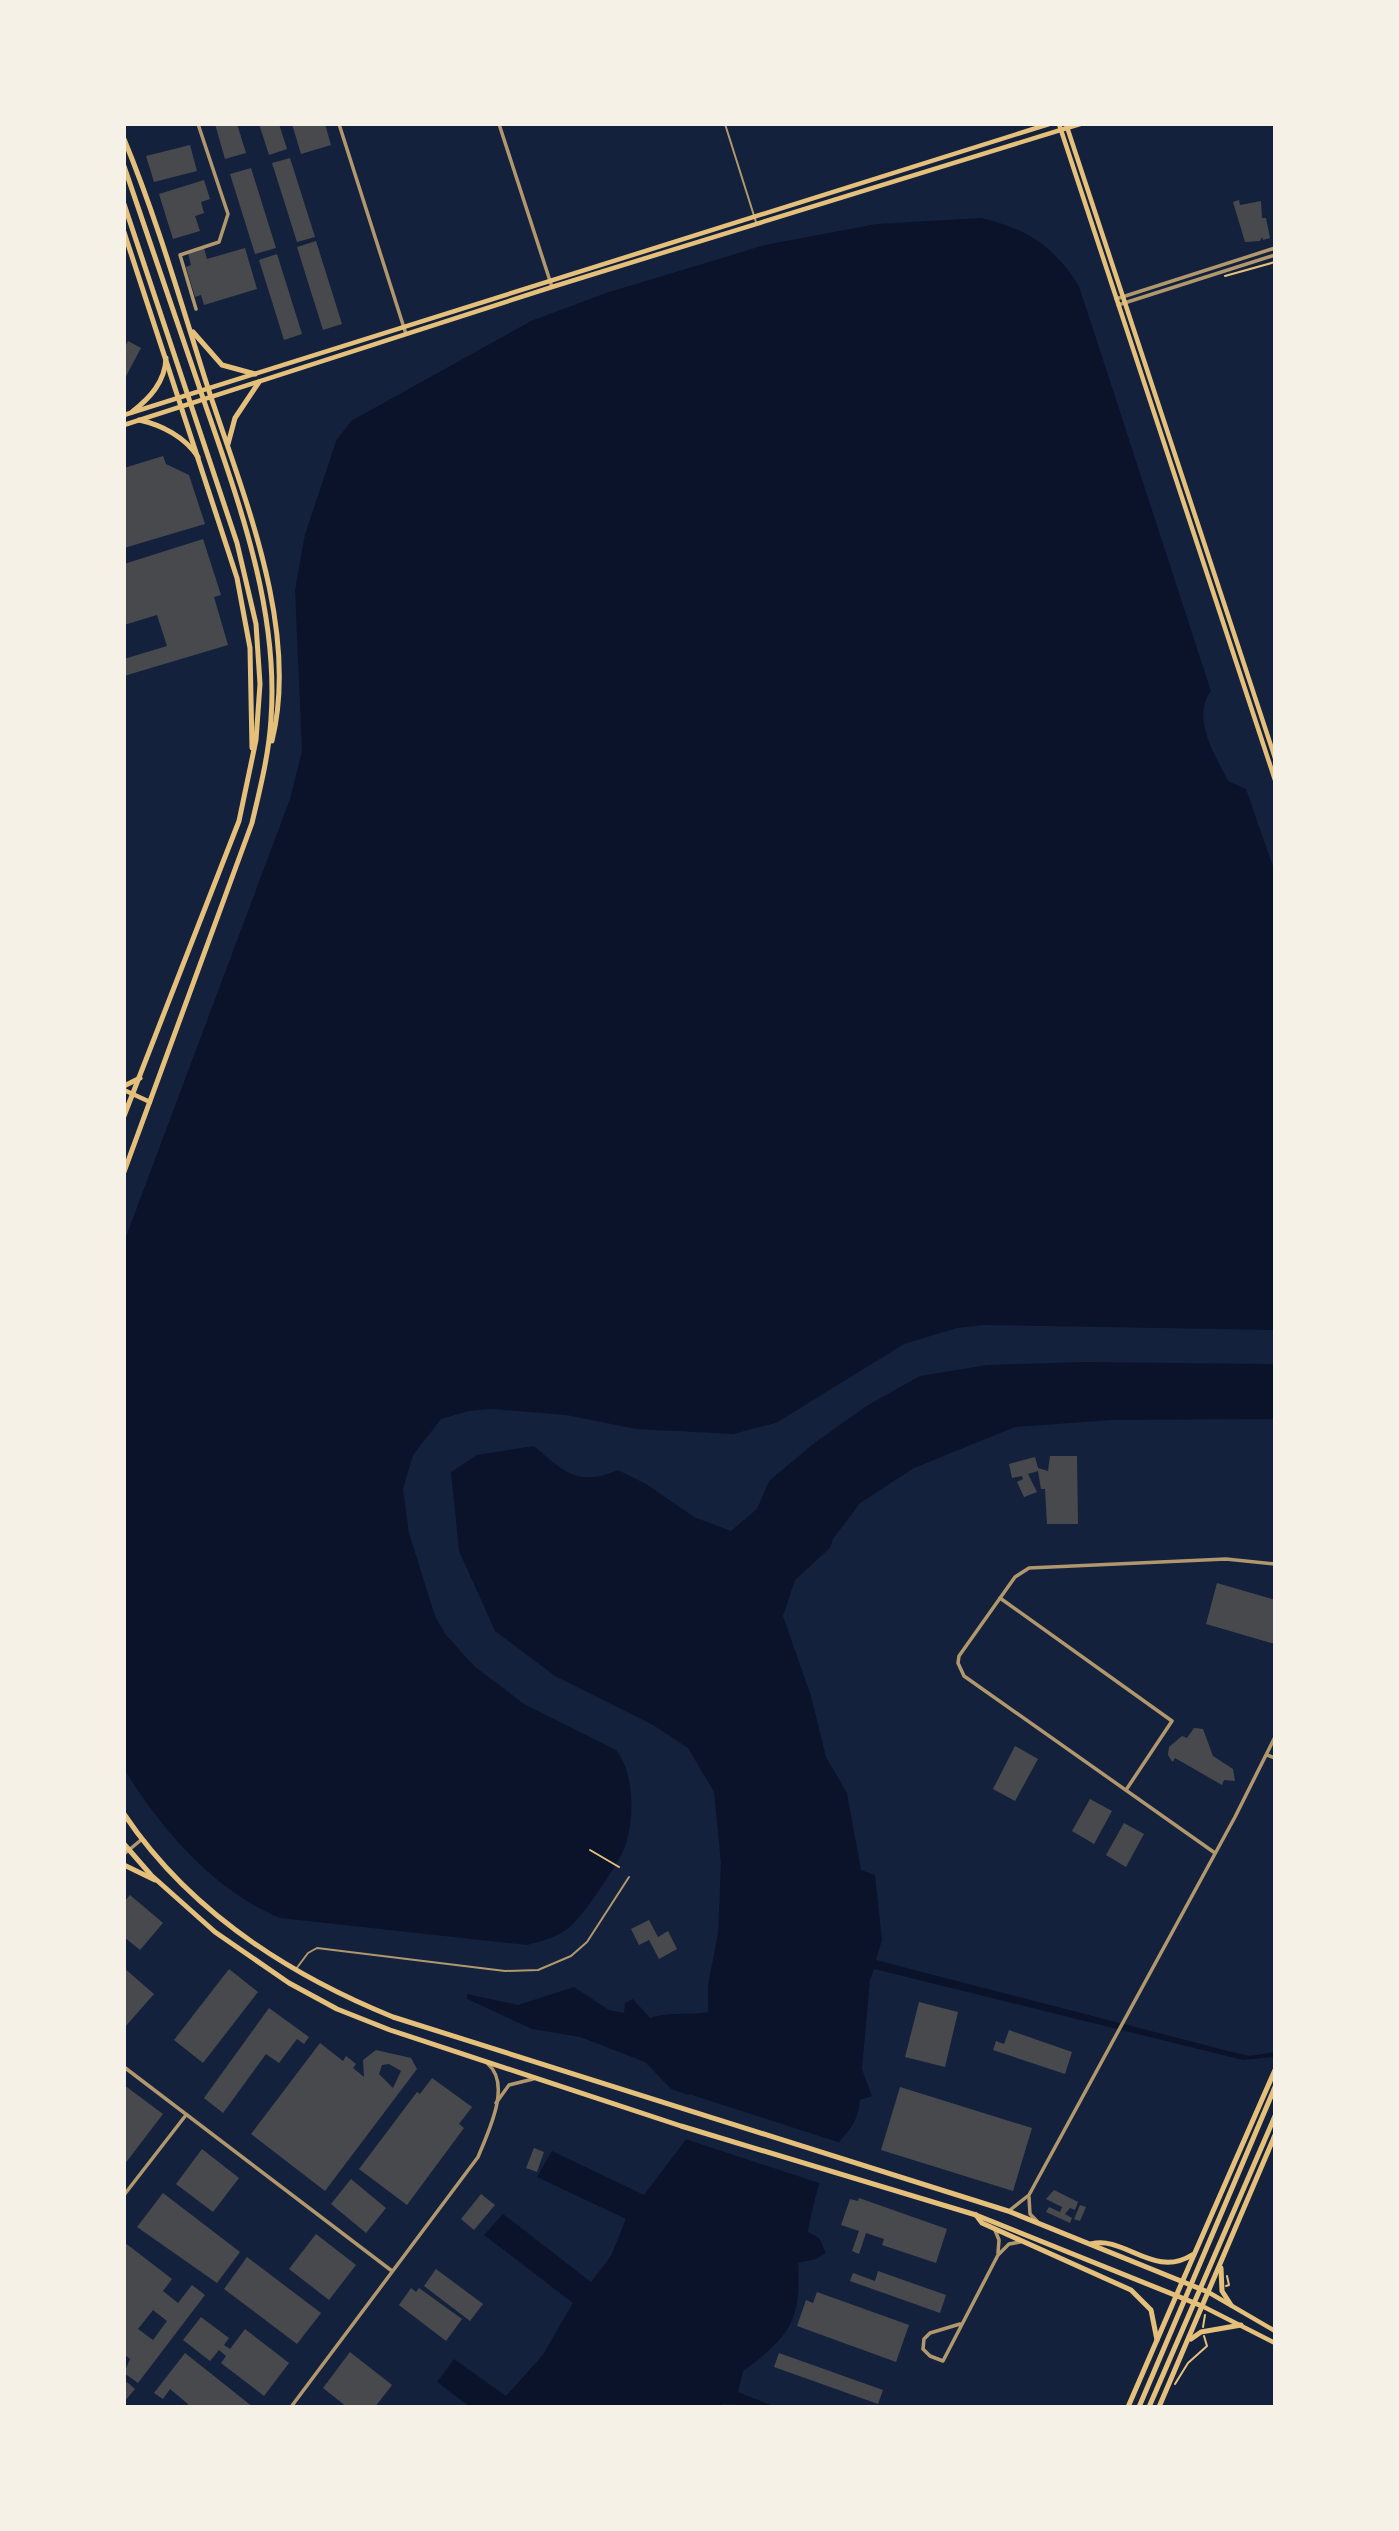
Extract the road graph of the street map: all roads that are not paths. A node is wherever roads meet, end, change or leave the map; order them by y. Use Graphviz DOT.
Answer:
graph roads {
  1 [pos="198,124"];
  2 [pos="339,124"];
  3 [pos="499,124"];
  4 [pos="725,124"];
  5 [pos="1049,124"];
  6 [pos="1080,124"];
  7 [pos="1067,126"];
  8 [pos="1060,127"];
  9 [pos="124,139"];
  10 [pos="124,166"];
  11 [pos="124,204"];
  12 [pos="754,216"];
  13 [pos="757,223"];
  14 [pos="124,232"];
  15 [pos="1275,248"];
  16 [pos="1275,255"];
  17 [pos="550,280"];
  18 [pos="552,287"];
  19 [pos="1124,300"];
  20 [pos="1117,302"];
  21 [pos="196,309"];
  22 [pos="187,320"];
  23 [pos="403,326"];
  24 [pos="406,334"];
  25 [pos="166,355"];
  26 [pos="255,374"];
  27 [pos="259,382"];
  28 [pos="208,388"];
  29 [pos="212,397"];
  30 [pos="180,398"];
  31 [pos="184,407"];
  32 [pos="132,412"];
  33 [pos="124,415"];
  34 [pos="139,421"];
  35 [pos="124,425"];
  36 [pos="228,447"];
  37 [pos="202,463"];
  38 [pos="1275,758"];
  39 [pos="251,765"];
  40 [pos="266,765"];
  41 [pos="1275,780"];
  42 [pos="140,1077"];
  43 [pos="124,1088"];
  44 [pos="134,1094"];
  45 [pos="124,1103"];
  46 [pos="151,1103"];
  47 [pos="125,1114"];
  48 [pos="124,1172"];
  49 [pos="1275,1564"];
  50 [pos="1000,1598"];
  51 [pos="1275,1737"];
  52 [pos="1273,1747"];
  53 [pos="1267,1755"];
  54 [pos="1275,1758"];
  55 [pos="1126,1791"];
  56 [pos="124,1814"];
  57 [pos="141,1840"];
  58 [pos="124,1844"];
  59 [pos="126,1852"];
  60 [pos="1215,1853"];
  61 [pos="124,1865"];
  62 [pos="629,1878"];
  63 [pos="158,1881"];
  64 [pos="178,1882"];
  65 [pos="174,1896"];
  66 [pos="296,1970"];
  67 [pos="483,2060"];
  68 [pos="124,2067"];
  69 [pos="1275,2070"];
  70 [pos="542,2078"];
  71 [pos="1275,2087"];
  72 [pos="496,2103"];
  73 [pos="186,2115"];
  74 [pos="1275,2116"];
  75 [pos="1275,2135"];
  76 [pos="124,2195"];
  77 [pos="1029,2195"];
  78 [pos="1008,2211"];
  79 [pos="976,2216"];
  80 [pos="1039,2224"];
  81 [pos="994,2228"];
  82 [pos="1025,2241"];
  83 [pos="1091,2244"];
  84 [pos="998,2255"];
  85 [pos="1192,2255"];
  86 [pos="1223,2259"];
  87 [pos="392,2271"];
  88 [pos="1183,2280"];
  89 [pos="1208,2292"];
  90 [pos="1176,2296"];
  91 [pos="1231,2305"];
  92 [pos="1202,2306"];
  93 [pos="960,2324"];
  94 [pos="1241,2325"];
  95 [pos="1275,2331"];
  96 [pos="1157,2340"];
  97 [pos="1188,2341"];
  98 [pos="1275,2343"];
  99 [pos="1139,2406"];
  100 [pos="290,2407"];
  101 [pos="1128,2407"];
  102 [pos="1149,2407"];
  103 [pos="1159,2407"];
  1 -- 21 [label="street"];
  2 -- 23 [label="street"];
  3 -- 17 [label="street"];
  4 -- 12 [label="lane"];
  5 -- 12 [label="main road"];
  6 -- 7 [label="main road"];
  7 -- 8 [label="main road"];
  7 -- 19 [label="main road"];
  8 -- 13 [label="main road"];
  8 -- 20 [label="main road"];
  9 -- 22 [label="main road"];
  10 -- 40 [label="main road"];
  11 -- 39 [label="main road"];
  12 -- 13 [label="lane"];
  12 -- 17 [label="main road"];
  13 -- 18 [label="main road"];
  14 -- 25 [label="main road"];
  15 -- 19 [label="street"];
  16 -- 19 [label="street"];
  17 -- 18 [label="street"];
  17 -- 23 [label="main road"];
  18 -- 24 [label="main road"];
  19 -- 20 [label="street"];
  19 -- 38 [label="main road"];
  20 -- 41 [label="main road"];
  22 -- 26 [label="main road"];
  22 -- 28 [label="main road"];
  23 -- 24 [label="street"];
  23 -- 26 [label="main road"];
  24 -- 27 [label="main road"];
  25 -- 30 [label="main road"];
  25 -- 32 [label="main road"];
  26 -- 28 [label="main road"];
  27 -- 29 [label="main road"];
  27 -- 36 [label="main road"];
  28 -- 29 [label="main road"];
  28 -- 30 [label="main road"];
  29 -- 31 [label="main road"];
  29 -- 36 [label="main road"];
  30 -- 31 [label="main road"];
  30 -- 32 [label="main road"];
  31 -- 34 [label="main road"];
  31 -- 37 [label="main road"];
  32 -- 33 [label="main road"];
  34 -- 35 [label="main road"];
  34 -- 37 [label="main road"];
  36 -- 40 [label="main road"];
  37 -- 39 [label="main road"];
  39 -- 42 [label="main road"];
  40 -- 46 [label="main road"];
  42 -- 43 [label="main road"];
  42 -- 44 [label="main road"];
  43 -- 44 [label="main road"];
  44 -- 46 [label="main road"];
  44 -- 47 [label="main road"];
  45 -- 47 [label="main road"];
  46 -- 48 [label="main road"];
  49 -- 50 [label="street"];
  50 -- 55 [label="street"];
  50 -- 55 [label="street"];
  51 -- 52 [label="street"];
  52 -- 53 [label="street"];
  53 -- 54 [label="street"];
  53 -- 60 [label="street"];
  55 -- 60 [label="street"];
  56 -- 57 [label="main road"];
  57 -- 59 [label="street"];
  57 -- 64 [label="main road"];
  58 -- 59 [label="main road"];
  59 -- 63 [label="main road"];
  60 -- 77 [label="street"];
  61 -- 63 [label="main road"];
  62 -- 66 [label="lane"];
  63 -- 65 [label="main road"];
  64 -- 65 [label="main road"];
  64 -- 66 [label="main road"];
  65 -- 67 [label="main road"];
  66 -- 78 [label="main road"];
  67 -- 70 [label="main road"];
  67 -- 72 [label="street"];
  68 -- 73 [label="street"];
  69 -- 85 [label="main road"];
  70 -- 72 [label="street"];
  70 -- 79 [label="main road"];
  71 -- 99 [label="main road"];
  72 -- 87 [label="street"];
  73 -- 76 [label="street"];
  73 -- 87 [label="street"];
  74 -- 102 [label="main road"];
  75 -- 86 [label="main road"];
  77 -- 78 [label="street"];
  77 -- 80 [label="street"];
  78 -- 80 [label="main road"];
  79 -- 81 [label="main road"];
  79 -- 90 [label="main road"];
  80 -- 83 [label="main road"];
  81 -- 82 [label="main road"];
  81 -- 84 [label="street"];
  82 -- 84 [label="street"];
  82 -- 96 [label="main road"];
  83 -- 85 [label="main road"];
  83 -- 88 [label="main road"];
  84 -- 93 [label="street"];
  85 -- 88 [label="main road"];
  86 -- 89 [label="main road"];
  86 -- 91 [label="main road"];
  87 -- 100 [label="street"];
  88 -- 89 [label="main road"];
  88 -- 90 [label="main road"];
  89 -- 91 [label="main road"];
  89 -- 92 [label="main road"];
  90 -- 92 [label="main road"];
  90 -- 96 [label="main road"];
  91 -- 95 [label="main road"];
  92 -- 94 [label="main road"];
  92 -- 97 [label="main road"];
  93 -- 93 [label="street"];
  94 -- 97 [label="main road"];
  94 -- 98 [label="main road"];
  96 -- 101 [label="main road"];
  97 -- 103 [label="main road"];
}
